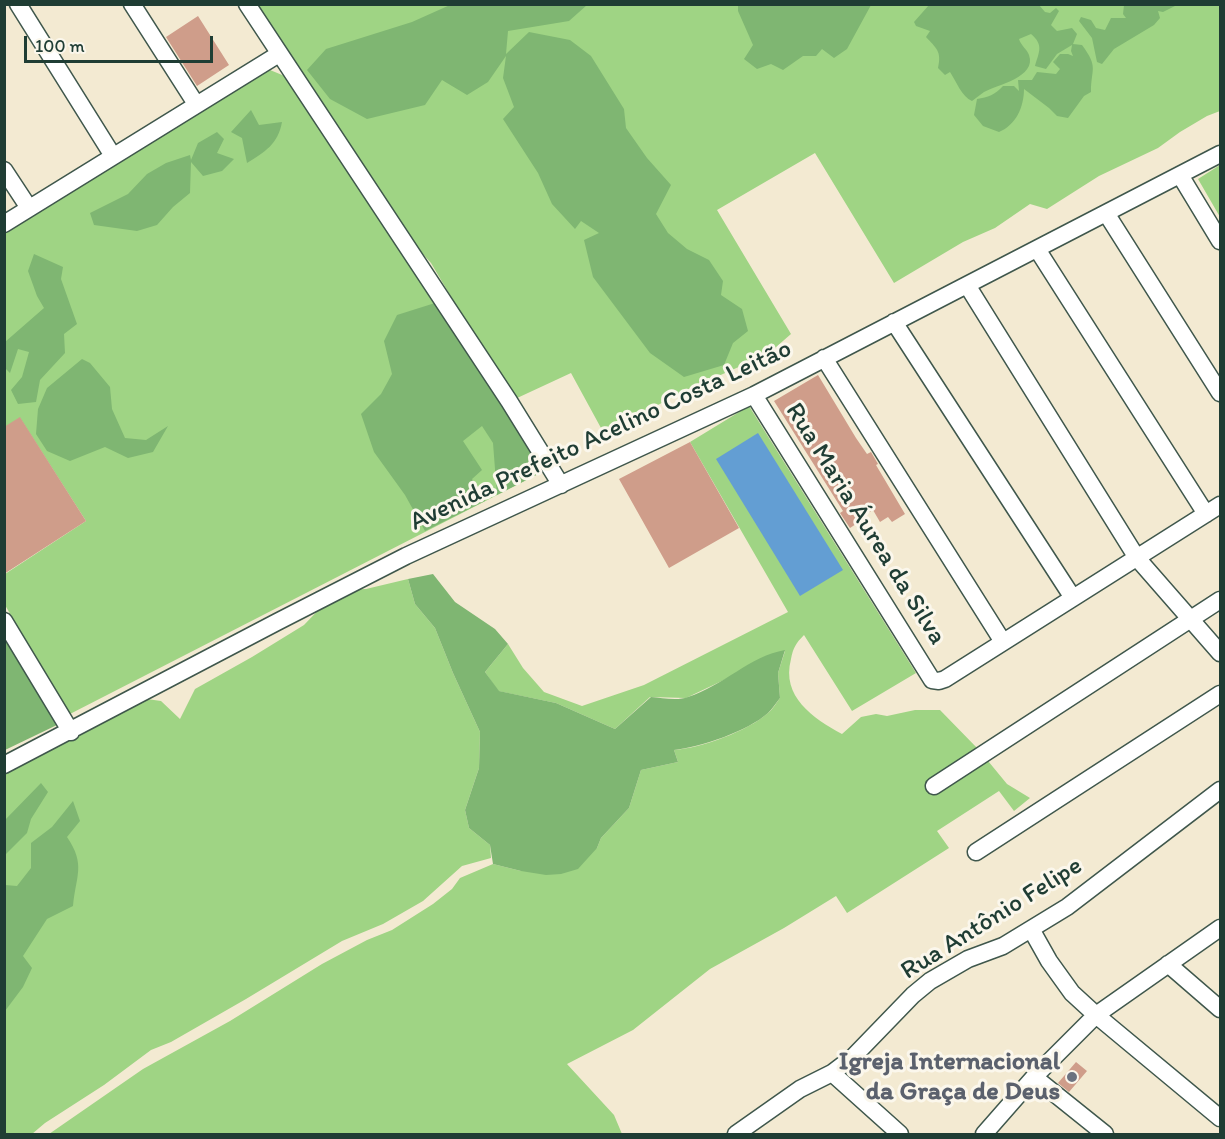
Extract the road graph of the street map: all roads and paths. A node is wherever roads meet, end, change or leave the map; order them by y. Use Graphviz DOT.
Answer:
graph roads {
  1 [pos="18,4"];
  2 [pos="132,4"];
  3 [pos="247,4"];
  4 [pos="279,54"];
  5 [pos="196,104"];
  6 [pos="1221,154"];
  7 [pos="113,156"];
  8 [pos="4,170"];
  9 [pos="1180,175"];
  10 [pos="29,208"];
  11 [pos="1106,213"];
  12 [pos="4,224"];
  13 [pos="1221,241"];
  14 [pos="1037,249"];
  15 [pos="967,285"];
  16 [pos="894,322"];
  17 [pos="824,358"];
  18 [pos="1221,393"];
  19 [pos="754,395"];
  20 [pos="561,485"];
  21 [pos="1221,505"];
  22 [pos="1206,514"];
  23 [pos="1137,558"];
  24 [pos="1073,598"];
  25 [pos="1221,600"];
  26 [pos="1192,618"];
  27 [pos="4,621"];
  28 [pos="1003,642"];
  29 [pos="1221,653"];
  30 [pos="1221,694"];
  31 [pos="71,732"];
  32 [pos="4,765"];
  33 [pos="934,786"];
  34 [pos="1221,790"];
  35 [pos="976,852"];
  36 [pos="1221,928"];
  37 [pos="1031,929"];
  38 [pos="1167,964"];
  39 [pos="1221,1009"];
  40 [pos="1096,1016"];
  41 [pos="832,1073"];
  42 [pos="1034,1077"];
  43 [pos="1221,1118"];
  44 [pos="748,1132"];
  45 [pos="900,1134"];
  46 [pos="984,1134"];
  47 [pos="1105,1134"];
  1 -- 7 [label="street"];
  2 -- 5 [label="street"];
  3 -- 4 [label="street"];
  4 -- 5 [label="street"];
  4 -- 20 [label="street"];
  5 -- 7 [label="street"];
  6 -- 9 [label="street, Avenida Prefeito Acelino Costa Leitão"];
  7 -- 10 [label="street"];
  8 -- 10 [label="street"];
  9 -- 11 [label="street, Avenida Prefeito Acelino Costa Leitão"];
  9 -- 13 [label="street"];
  10 -- 12 [label="street"];
  11 -- 14 [label="street, Avenida Prefeito Acelino Costa Leitão"];
  11 -- 18 [label="street"];
  14 -- 15 [label="street, Avenida Prefeito Acelino Costa Leitão"];
  14 -- 22 [label="street"];
  15 -- 16 [label="street, Avenida Prefeito Acelino Costa Leitão"];
  15 -- 23 [label="street"];
  16 -- 17 [label="street, Avenida Prefeito Acelino Costa Leitão"];
  16 -- 24 [label="street"];
  17 -- 19 [label="street, Avenida Prefeito Acelino Costa Leitão"];
  17 -- 28 [label="street"];
  19 -- 20 [label="street, Avenida Prefeito Acelino Costa Leitão"];
  19 -- 28 [label="street, Rua Maria Áurea da Silva"];
  20 -- 31 [label="street, Avenida Prefeito Acelino Costa Leitão"];
  21 -- 22 [label="street"];
  22 -- 23 [label="street"];
  23 -- 24 [label="street"];
  23 -- 26 [label="street"];
  24 -- 28 [label="street"];
  25 -- 26 [label="street"];
  26 -- 29 [label="street"];
  26 -- 33 [label="street"];
  27 -- 31 [label="street"];
  30 -- 35 [label="street"];
  31 -- 32 [label="street, Avenida Prefeito Acelino Costa Leitão"];
  34 -- 37 [label="street, Rua Antônio Felipe"];
  36 -- 38 [label="street"];
  37 -- 40 [label="street"];
  37 -- 41 [label="street, Rua Antônio Felipe"];
  38 -- 39 [label="street"];
  38 -- 40 [label="street"];
  40 -- 42 [label="street"];
  40 -- 43 [label="street"];
  41 -- 44 [label="street, Rua Antônio Felipe"];
  41 -- 45 [label="street"];
  42 -- 46 [label="street"];
  42 -- 47 [label="street"];
}
